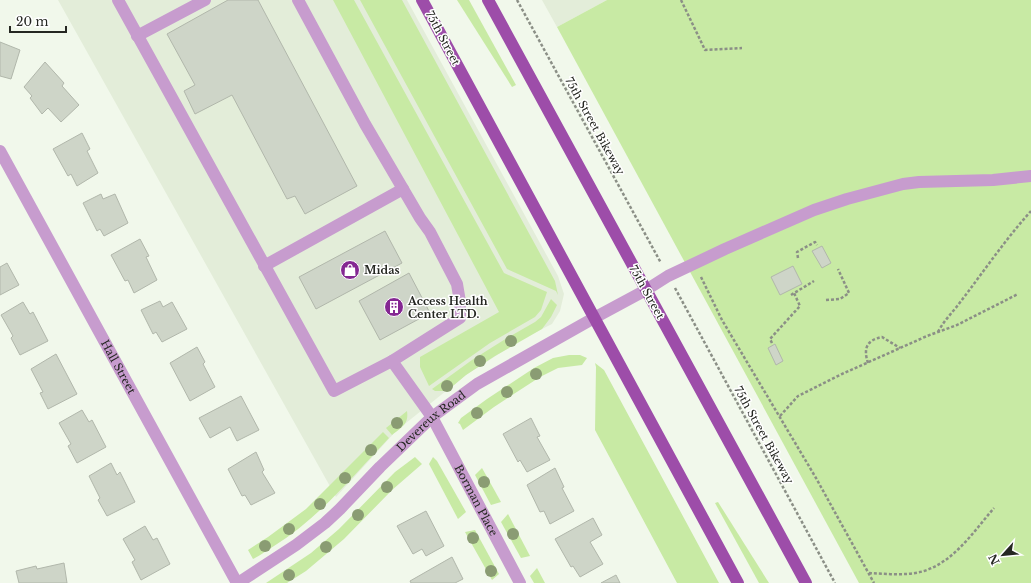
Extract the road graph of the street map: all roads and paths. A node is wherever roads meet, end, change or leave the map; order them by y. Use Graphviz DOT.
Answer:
graph roads {
  1 [pos="118,0"];
  2 [pos="206,0"];
  3 [pos="298,0"];
  4 [pos="422,0"];
  5 [pos="488,0"];
  6 [pos="517,0"];
  7 [pos="681,0"];
  8 [pos="137,36"];
  9 [pos="742,48"];
  10 [pos="0,151"];
  11 [pos="1031,176"];
  12 [pos="403,189"];
  13 [pos="1031,211"];
  14 [pos="817,245"];
  15 [pos="798,258"];
  16 [pos="660,260"];
  17 [pos="694,264"];
  18 [pos="264,266"];
  19 [pos="838,269"];
  20 [pos="814,281"];
  21 [pos="646,290"];
  22 [pos="678,294"];
  23 [pos="1018,294"];
  24 [pos="826,300"];
  25 [pos="594,318"];
  26 [pos="938,332"];
  27 [pos="772,343"];
  28 [pos="900,348"];
  29 [pos="392,361"];
  30 [pos="868,363"];
  31 [pos="780,416"];
  32 [pos="432,417"];
  33 [pos="994,508"];
  34 [pos="869,573"];
  35 [pos="238,583"];
  36 [pos="520,583"];
  37 [pos="738,583"];
  38 [pos="806,583"];
  39 [pos="835,583"];
  40 [pos="874,583"];
  1 -- 8 [label="street"];
  2 -- 8 [label="street"];
  3 -- 12 [label="street"];
  4 -- 25 [label="main road, 75th Street"];
  5 -- 21 [label="main road, 75th Street"];
  6 -- 16 [label="path, 75th Street Bikeway"];
  7 -- 9 [label="path"];
  8 -- 18 [label="street"];
  10 -- 35 [label="street, Hall Street"];
  11 -- 17 [label="street, Devereux Road"];
  12 -- 18 [label="street"];
  12 -- 29 [label="street"];
  13 -- 26 [label="path"];
  14 -- 15 [label="path"];
  17 -- 21 [label="street, Devereux Road"];
  17 -- 31 [label="path"];
  18 -- 29 [label="street"];
  19 -- 24 [label="path"];
  20 -- 27 [label="path"];
  21 -- 25 [label="street, Devereux Road"];
  21 -- 38 [label="main road, 75th Street"];
  22 -- 39 [label="path, 75th Street Bikeway"];
  23 -- 26 [label="path"];
  25 -- 32 [label="street, Devereux Road"];
  25 -- 37 [label="main road, 75th Street"];
  26 -- 28 [label="path"];
  28 -- 30 [label="path"];
  28 -- 30 [label="path"];
  29 -- 32 [label="street, Borman Place"];
  30 -- 31 [label="path"];
  31 -- 34 [label="path"];
  32 -- 35 [label="street, Devereux Road"];
  32 -- 36 [label="street, Borman Place"];
  33 -- 34 [label="path"];
  34 -- 40 [label="path"];
}
